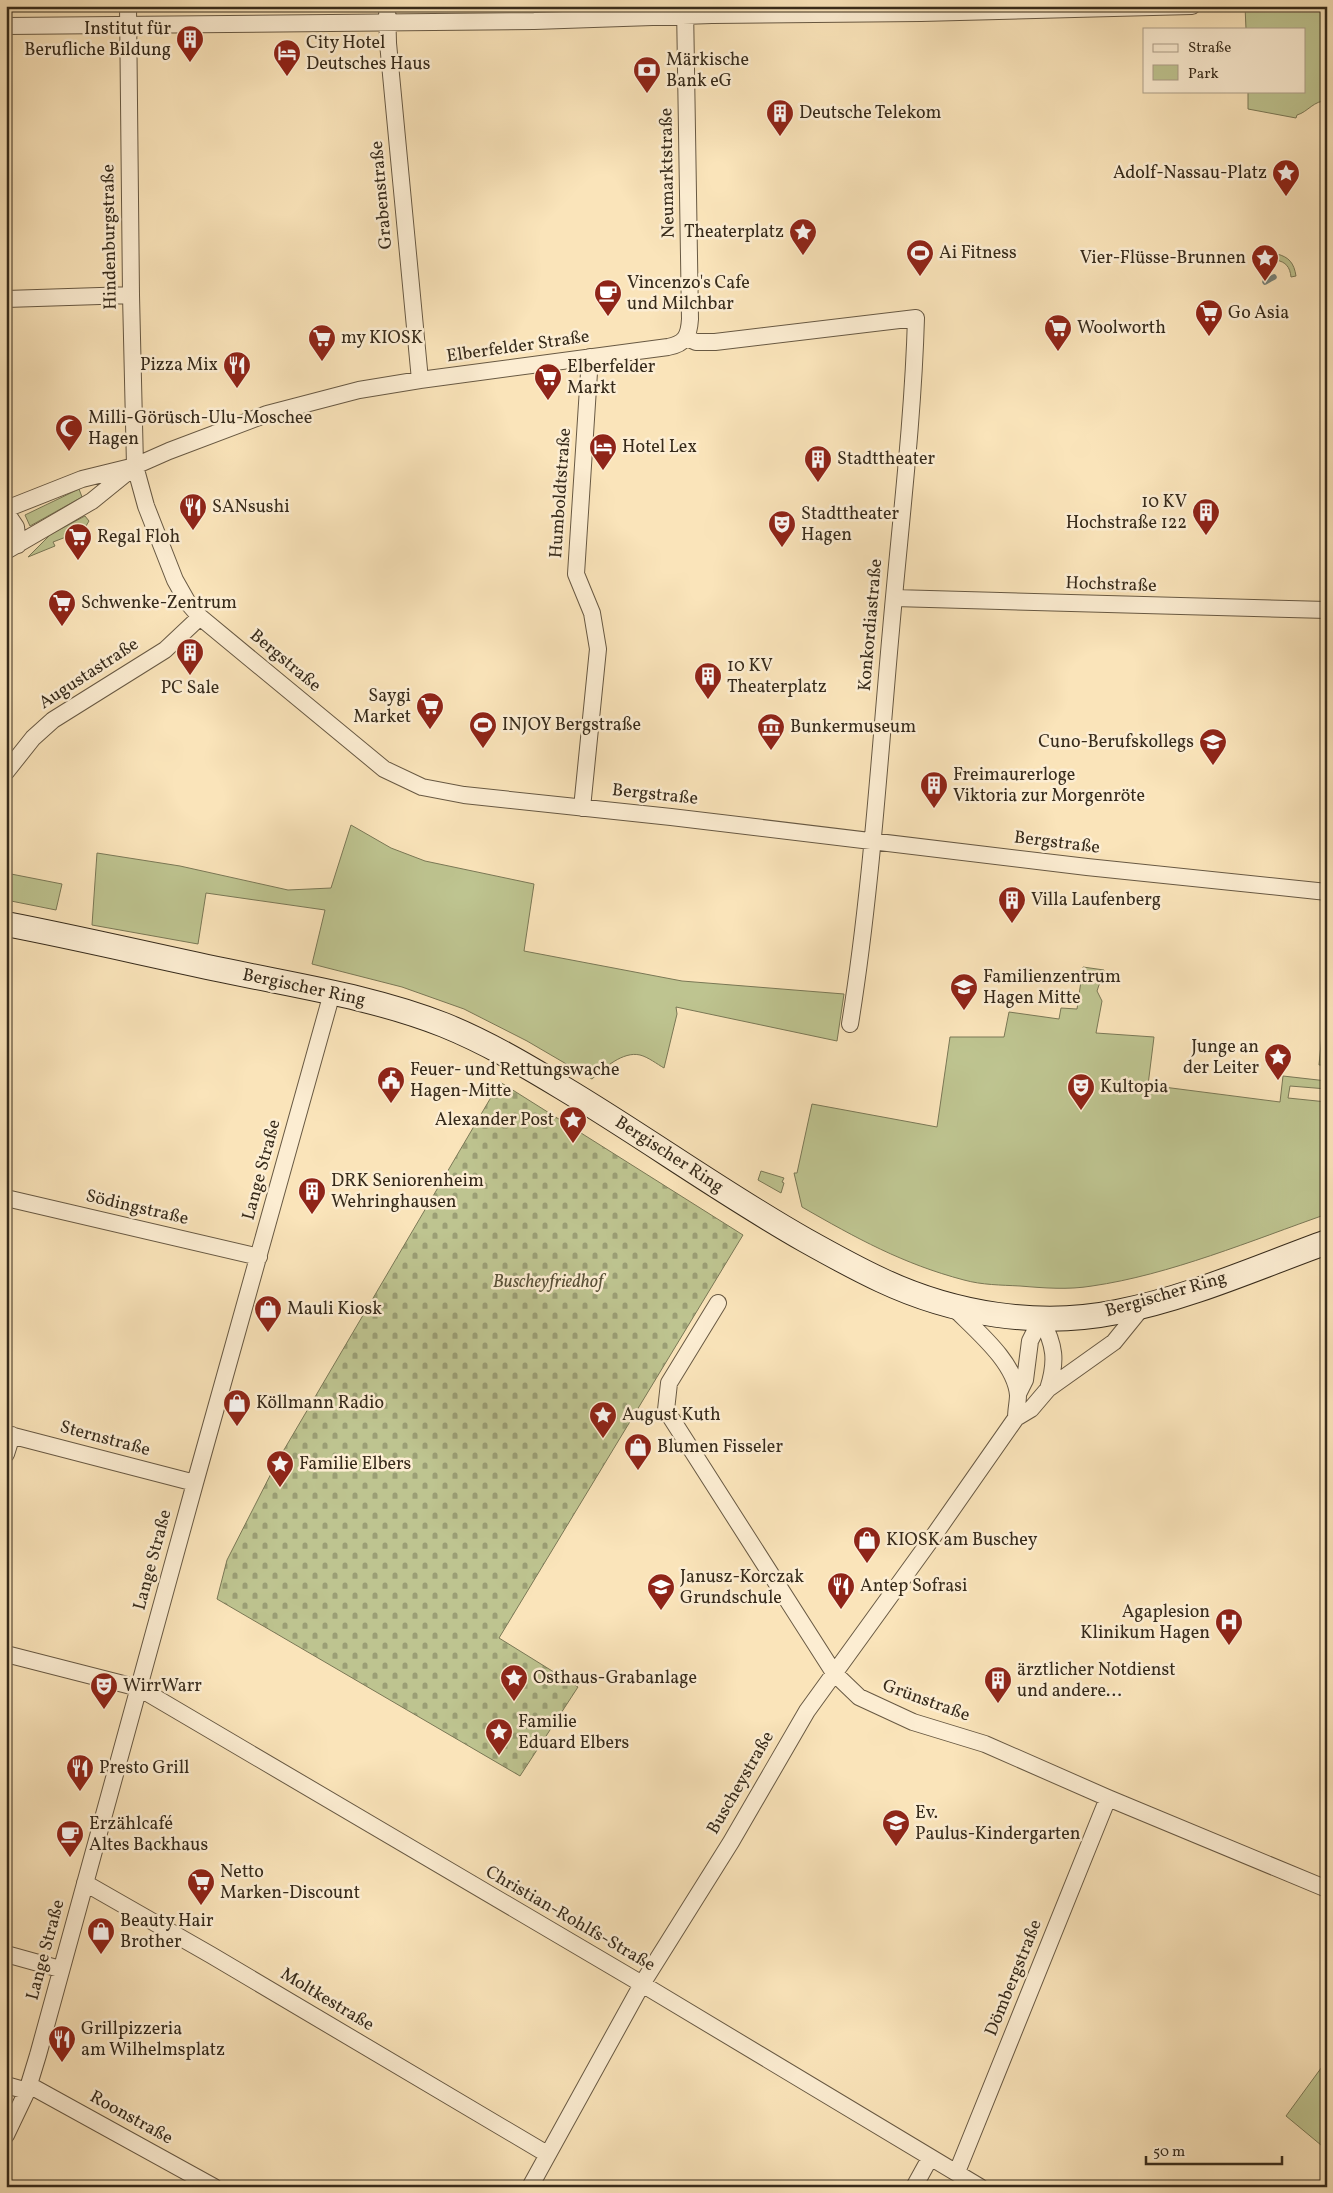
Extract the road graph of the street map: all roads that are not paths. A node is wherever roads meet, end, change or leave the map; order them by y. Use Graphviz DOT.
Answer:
graph roads {
  1 [pos="128,6"];
  2 [pos="1192,6"];
  3 [pos="685,11"];
  4 [pos="387,14"];
  5 [pos="6,26"];
  6 [pos="128,26"];
  7 [pos="131,296"];
  8 [pos="6,299"];
  9 [pos="687,338"];
  10 [pos="590,357"];
  11 [pos="420,380"];
  12 [pos="135,466"];
  13 [pos="6,511"];
  14 [pos="12,548"];
  15 [pos="894,598"];
  16 [pos="1327,610"];
  17 [pos="200,617"];
  18 [pos="6,772"];
  19 [pos="582,808"];
  20 [pos="873,841"];
  21 [pos="1327,892"];
  22 [pos="6,924"];
  23 [pos="332,993"];
  24 [pos="850,1024"];
  25 [pos="6,1198"];
  26 [pos="1327,1242"];
  27 [pos="259,1257"];
  28 [pos="718,1303"];
  29 [pos="951,1305"];
  30 [pos="1144,1305"];
  31 [pos="1042,1319"];
  32 [pos="1048,1389"];
  33 [pos="1018,1394"];
  34 [pos="1016,1418"];
  35 [pos="9,1434"];
  36 [pos="6,1454"];
  37 [pos="194,1483"];
  38 [pos="6,1654"];
  39 [pos="834,1673"];
  40 [pos="139,1688"];
  41 [pos="1108,1798"];
  42 [pos="85,1883"];
  43 [pos="1327,1889"];
  44 [pos="6,1954"];
  45 [pos="60,1969"];
  46 [pos="642,1984"];
  47 [pos="8,2085"];
  48 [pos="28,2088"];
  49 [pos="6,2135"];
  50 [pos="547,2154"];
  51 [pos="930,2158"];
  52 [pos="957,2172"];
  53 [pos="214,2187"];
  54 [pos="530,2187"];
  55 [pos="914,2187"];
  56 [pos="980,2187"];
  1 -- 6 [label="street, Hindenburgstraße"];
  2 -- 3 [label="street"];
  3 -- 4 [label="street"];
  3 -- 9 [label="street, Neumarktstraße"];
  4 -- 6 [label="street"];
  4 -- 11 [label="street, Grabenstraße"];
  5 -- 6 [label="street"];
  6 -- 7 [label="street, Hindenburgstraße"];
  7 -- 8 [label="street"];
  7 -- 12 [label="street, Hindenburgstraße"];
  9 -- 10 [label="street, Elberfelder Straße"];
  9 -- 15 [label="street, Konkordiastraße"];
  10 -- 11 [label="street, Elberfelder Straße"];
  10 -- 19 [label="street, Humboldtstraße"];
  11 -- 12 [label="street, Elberfelder Straße"];
  12 -- 13 [label="street, Elberfelder Straße"];
  12 -- 14 [label="street, Elberfelder Straße"];
  12 -- 17 [label="street, Bergstraße"];
  13 -- 14 [label="street"];
  15 -- 16 [label="street, Hochstraße"];
  15 -- 20 [label="street, Konkordiastraße"];
  17 -- 18 [label="street, Augustastraße"];
  17 -- 19 [label="street, Bergstraße"];
  19 -- 20 [label="street, Bergstraße"];
  20 -- 21 [label="street, Bergstraße"];
  20 -- 24 [label="street, Konkordiastraße"];
  22 -- 23 [label="main road, Bergischer Ring"];
  23 -- 27 [label="street, Lange Straße"];
  23 -- 29 [label="main road, Bergischer Ring"];
  25 -- 27 [label="street, Södingstraße"];
  26 -- 30 [label="main road, Bergischer Ring"];
  27 -- 37 [label="street, Lange Straße"];
  28 -- 39 [label="street, Grünstraße"];
  29 -- 31 [label="main road, Bergischer Ring"];
  29 -- 33 [label="street, Buscheystraße"];
  30 -- 31 [label="main road, Bergischer Ring"];
  30 -- 32 [label="street, Buscheystraße"];
  31 -- 32 [label="street, Buscheystraße"];
  31 -- 33 [label="street, Buscheystraße"];
  32 -- 34 [label="street, Buscheystraße"];
  33 -- 34 [label="street, Buscheystraße"];
  34 -- 39 [label="street, Buscheystraße"];
  35 -- 36 [label="street"];
  35 -- 37 [label="street, Sternstraße"];
  37 -- 40 [label="street, Lange Straße"];
  38 -- 40 [label="street, Christian-Rohlfs-Straße"];
  39 -- 41 [label="street, Grünstraße"];
  39 -- 46 [label="street, Buscheystraße"];
  40 -- 42 [label="street, Lange Straße"];
  40 -- 46 [label="street, Christian-Rohlfs-Straße"];
  41 -- 43 [label="street, Grünstraße"];
  41 -- 52 [label="street, Dömbergstraße"];
  42 -- 45 [label="street, Lange Straße"];
  42 -- 50 [label="street, Moltkestraße"];
  44 -- 45 [label="street"];
  45 -- 48 [label="street, Lange Straße"];
  46 -- 50 [label="street, Buscheystraße"];
  46 -- 51 [label="street, Christian-Rohlfs-Straße"];
  47 -- 48 [label="street, Roonstraße"];
  48 -- 49 [label="street, Lange Straße"];
  48 -- 53 [label="street, Roonstraße"];
  50 -- 54 [label="street, Buscheystraße"];
  51 -- 52 [label="street, Christian-Rohlfs-Straße"];
  51 -- 55 [label="street"];
  52 -- 56 [label="street, Christian-Rohlfs-Straße"];
}
